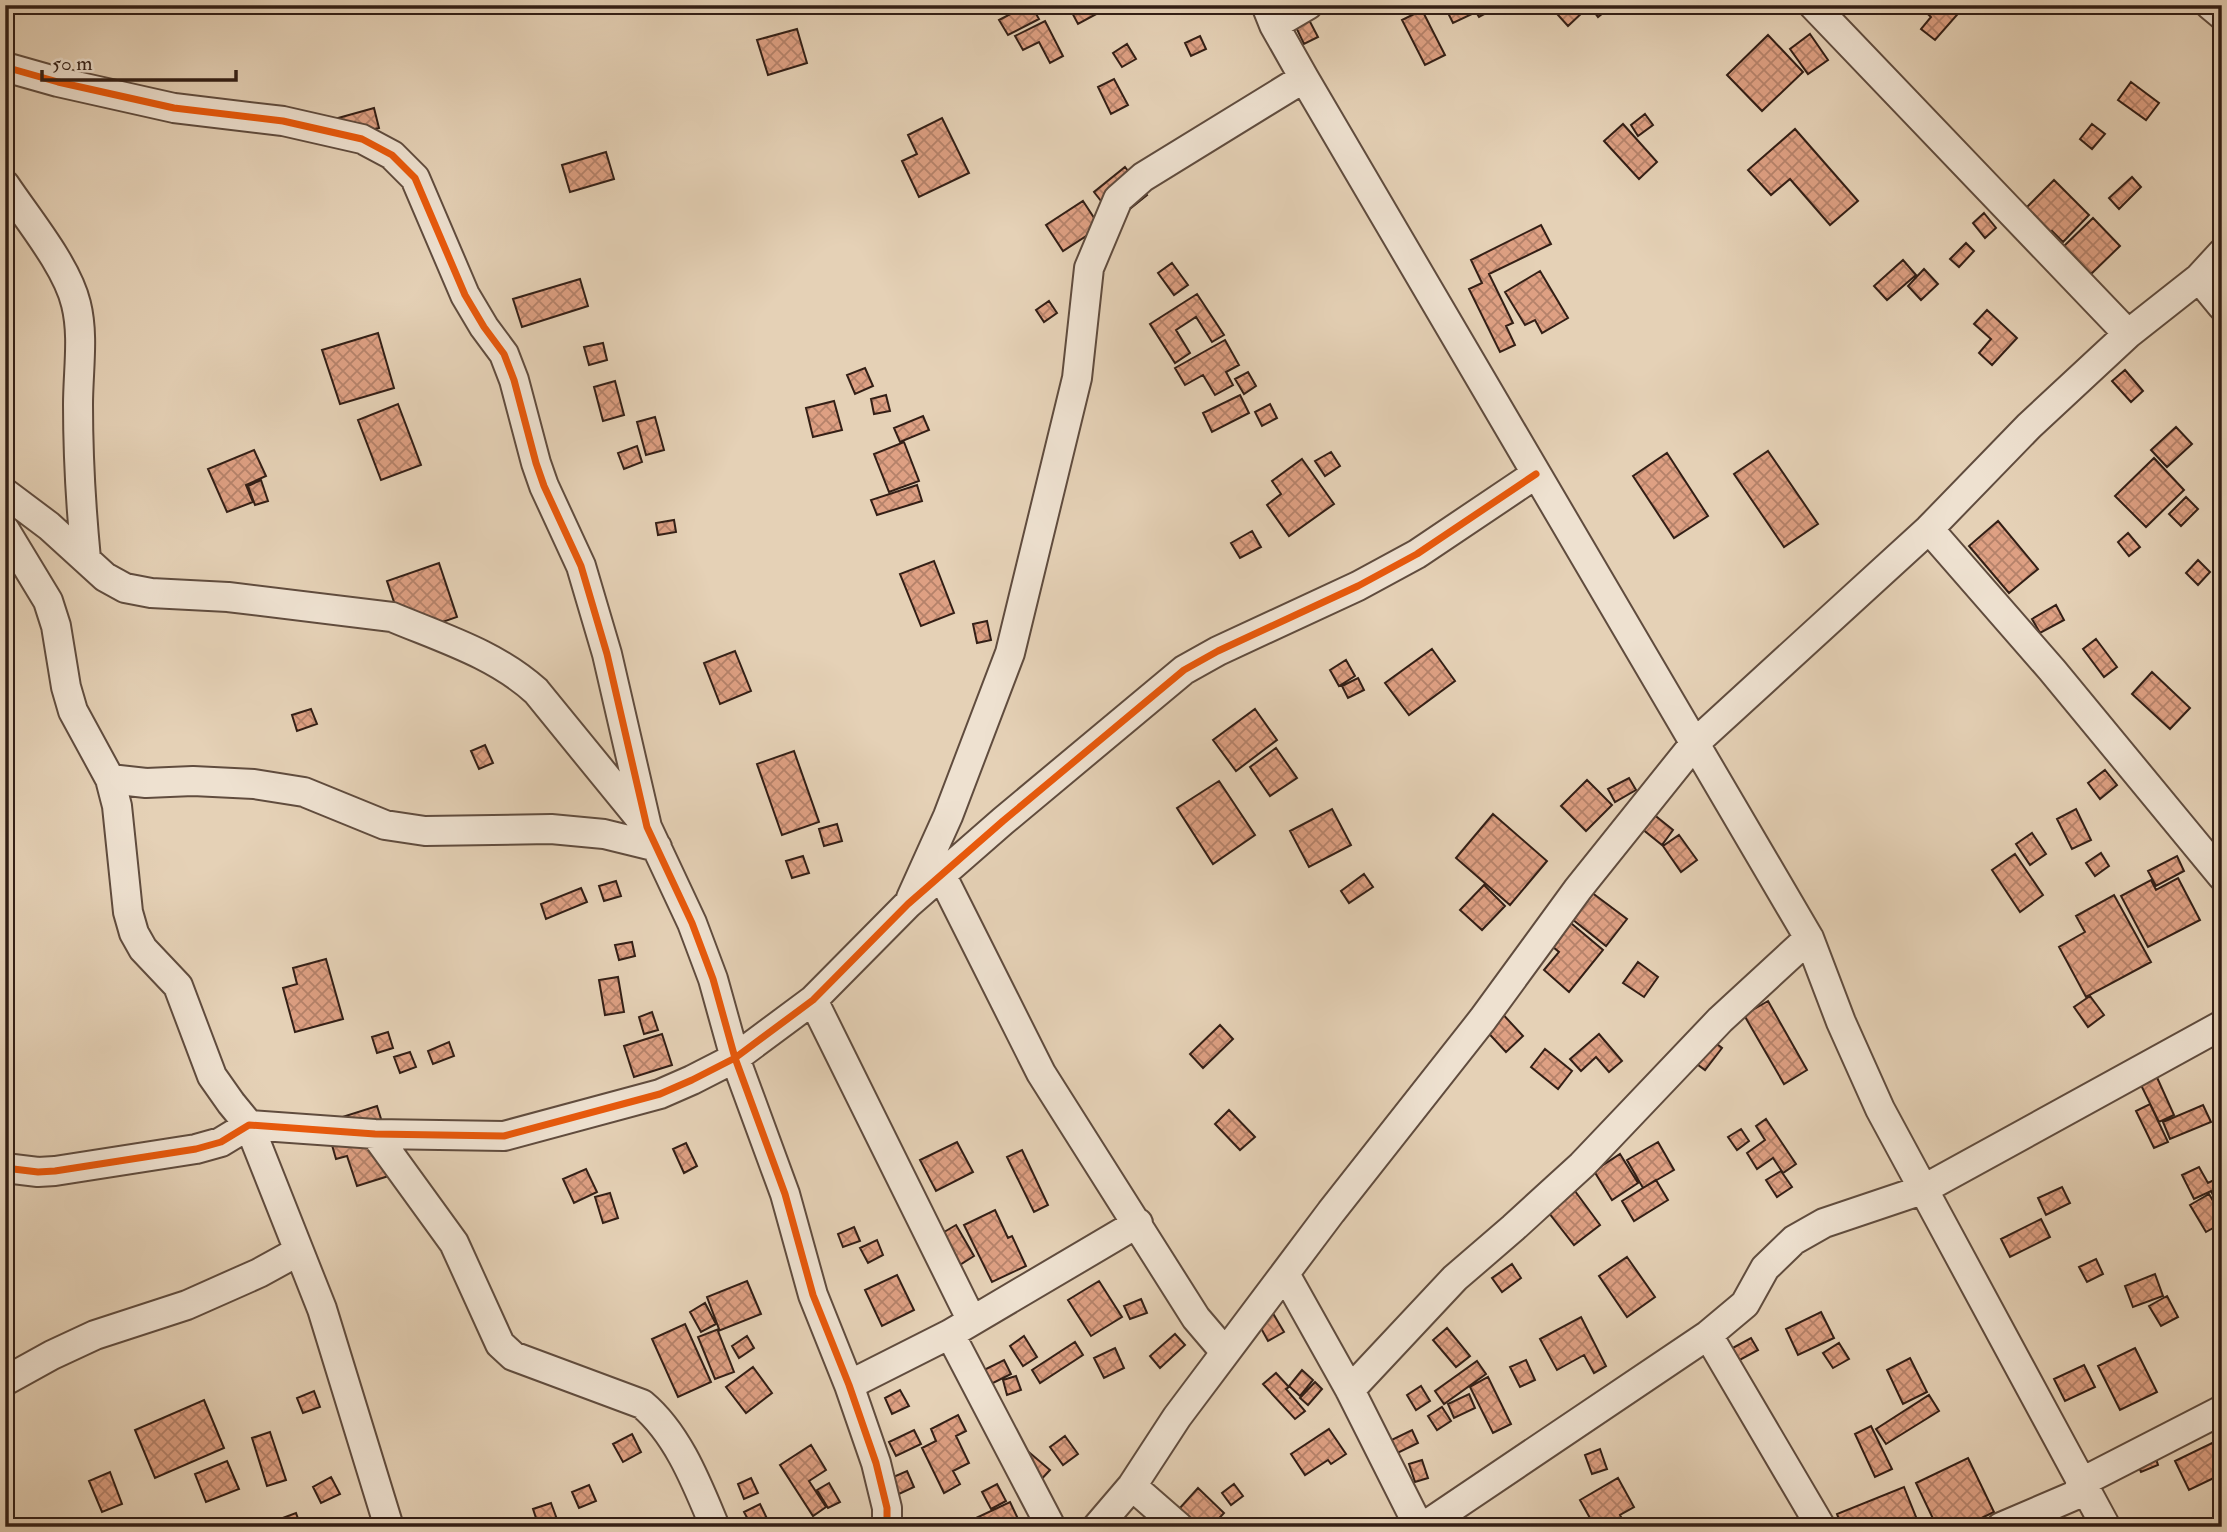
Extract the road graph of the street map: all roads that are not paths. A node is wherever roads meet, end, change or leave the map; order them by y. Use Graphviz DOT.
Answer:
graph roads {
  1 [pos="1308,5"];
  2 [pos="1813,5"];
  3 [pos="2210,5"];
  4 [pos="1270,15"];
  5 [pos="2222,15"];
  6 [pos="5,66"];
  7 [pos="1304,78"];
  8 [pos="5,185"];
  9 [pos="2222,253"];
  10 [pos="2199,278"];
  11 [pos="2222,306"];
  12 [pos="2128,334"];
  13 [pos="1536,474"];
  14 [pos="5,493"];
  15 [pos="1929,529"];
  16 [pos="8,539"];
  17 [pos="86,559"];
  18 [pos="1695,743"];
  19 [pos="110,779"];
  20 [pos="652,837"];
  21 [pos="942,876"];
  22 [pos="2222,876"];
  23 [pos="908,904"];
  24 [pos="1809,938"];
  25 [pos="813,1000"];
  26 [pos="2222,1026"];
  27 [pos="735,1058"];
  28 [pos="249,1125"];
  29 [pos="374,1134"];
  30 [pos="5,1168"];
  31 [pos="1922,1190"];
  32 [pos="1138,1223"];
  33 [pos="299,1251"];
  34 [pos="1285,1274"];
  35 [pos="961,1328"];
  36 [pos="1708,1335"];
  37 [pos="1225,1352"];
  38 [pos="5,1381"];
  39 [pos="849,1385"];
  40 [pos="1350,1390"];
  41 [pos="2222,1410"];
  42 [pos="1132,1486"];
  43 [pos="2082,1487"];
  44 [pos="389,1527"];
  45 [pos="715,1527"];
  46 [pos="887,1527"];
  47 [pos="1051,1527"];
  48 [pos="1097,1527"];
  49 [pos="1179,1527"];
  50 [pos="1419,1527"];
  51 [pos="1821,1527"];
  52 [pos="2001,1527"];
  53 [pos="2106,1527"];
  1 -- 4 [label="street"];
  2 -- 12 [label="street"];
  3 -- 5 [label="street"];
  4 -- 7 [label="street"];
  6 -- 20 [label="street"];
  7 -- 13 [label="street"];
  7 -- 23 [label="street"];
  8 -- 17 [label="street"];
  9 -- 10 [label="street"];
  10 -- 11 [label="street"];
  10 -- 12 [label="street"];
  12 -- 15 [label="street"];
  13 -- 18 [label="street"];
  13 -- 21 [label="street"];
  14 -- 17 [label="street"];
  15 -- 18 [label="street"];
  15 -- 22 [label="street"];
  16 -- 19 [label="street"];
  17 -- 20 [label="street"];
  18 -- 24 [label="street"];
  18 -- 34 [label="street"];
  19 -- 20 [label="street"];
  19 -- 28 [label="street"];
  20 -- 27 [label="street"];
  21 -- 23 [label="street"];
  21 -- 32 [label="street"];
  23 -- 25 [label="street"];
  24 -- 31 [label="street"];
  24 -- 40 [label="street"];
  25 -- 27 [label="street"];
  25 -- 35 [label="street"];
  26 -- 31 [label="street"];
  27 -- 29 [label="street"];
  27 -- 39 [label="street"];
  28 -- 29 [label="street"];
  28 -- 30 [label="street"];
  28 -- 33 [label="street"];
  29 -- 45 [label="street"];
  31 -- 36 [label="street"];
  31 -- 43 [label="street"];
  32 -- 35 [label="street"];
  32 -- 37 [label="street"];
  33 -- 38 [label="street"];
  33 -- 44 [label="street"];
  34 -- 37 [label="street"];
  34 -- 40 [label="street"];
  35 -- 39 [label="street"];
  35 -- 47 [label="street"];
  36 -- 50 [label="street"];
  36 -- 51 [label="street"];
  37 -- 42 [label="street"];
  39 -- 46 [label="street"];
  40 -- 50 [label="street"];
  41 -- 43 [label="street"];
  42 -- 48 [label="street"];
  42 -- 49 [label="street"];
  43 -- 52 [label="street"];
  43 -- 53 [label="street"];
}
